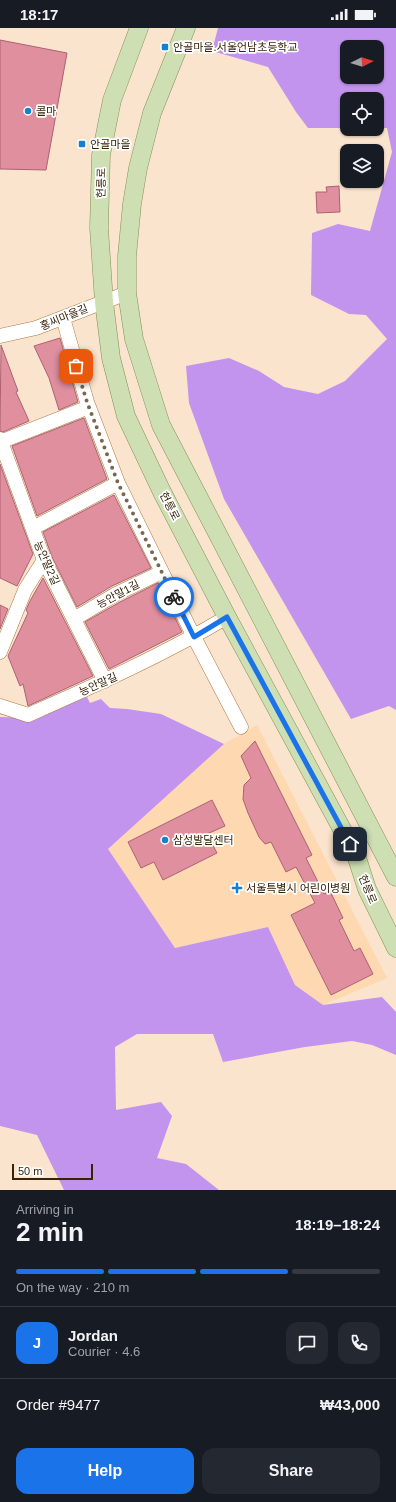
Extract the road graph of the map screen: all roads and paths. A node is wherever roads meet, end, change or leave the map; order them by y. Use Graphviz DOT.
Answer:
graph roads {
  1 [pos="139,28"];
  2 [pos="186,28"];
  3 [pos="127,293"];
  4 [pos="104,302"];
  5 [pos="63,318"];
  6 [pos="0,336"];
  7 [pos="89,407"];
  8 [pos="0,441"];
  9 [pos="118,483"];
  10 [pos="33,528"];
  11 [pos="44,560"];
  12 [pos="162,572"];
  13 [pos="227,617"];
  14 [pos="74,619"];
  15 [pos="194,637"];
  16 [pos="0,652"];
  17 [pos="105,681"];
  18 [pos="0,706"];
  19 [pos="241,727"];
  20 [pos="396,876"];
  21 [pos="396,948"];
  1 -- 4 [label="main road, 헌릉로"];
  2 -- 3 [label="main road"];
  3 -- 4 [label="street, 홍씨마을길"];
  3 -- 20 [label="main road"];
  4 -- 5 [label="street, 홍씨마을길"];
  4 -- 13 [label="main road, 헌릉로"];
  5 -- 6 [label="street, 홍씨마을길"];
  5 -- 7 [label="street"];
  7 -- 8 [label="street"];
  7 -- 9 [label="street"];
  8 -- 10 [label="street, 능안말2길"];
  9 -- 10 [label="street"];
  9 -- 12 [label="street"];
  10 -- 11 [label="street, 능안말2길"];
  11 -- 14 [label="street, 능안말2길"];
  11 -- 16 [label="street"];
  12 -- 14 [label="street, 능안말1길"];
  12 -- 15 [label="street"];
  13 -- 15 [label="street, 능안말길"];
  13 -- 21 [label="main road, 헌릉로"];
  14 -- 17 [label="street, 능안말2길"];
  15 -- 17 [label="street, 능안말길"];
  15 -- 19 [label="street"];
  17 -- 18 [label="street, 능안말길"];
}
